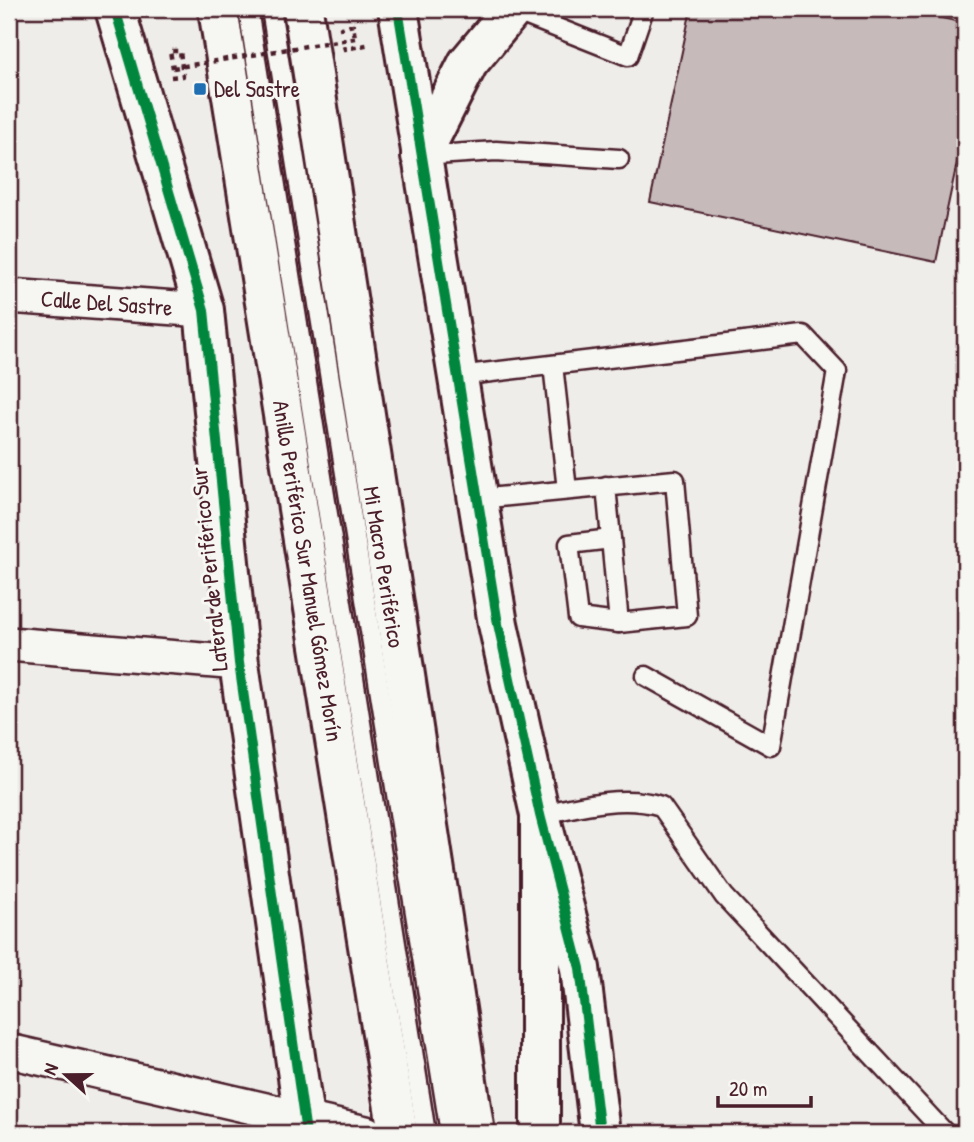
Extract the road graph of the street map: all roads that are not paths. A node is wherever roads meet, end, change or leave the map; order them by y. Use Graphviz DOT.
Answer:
graph roads {
  1 [pos="115,9"];
  2 [pos="218,9"];
  3 [pos="248,9"];
  4 [pos="271,9"];
  5 [pos="303,9"];
  6 [pos="512,9"];
  7 [pos="644,9"];
  8 [pos="401,24"];
  9 [pos="421,156"];
  10 [pos="619,159"];
  11 [pos="9,296"];
  12 [pos="204,310"];
  13 [pos="554,365"];
  14 [pos="458,376"];
  15 [pos="606,486"];
  16 [pos="567,490"];
  17 [pos="478,499"];
  18 [pos="611,539"];
  19 [pos="620,622"];
  20 [pos="9,644"];
  21 [pos="239,663"];
  22 [pos="646,676"];
  23 [pos="540,815"];
  24 [pos="9,1051"];
  25 [pos="305,1127"];
  26 [pos="366,1133"];
  27 [pos="398,1133"];
  28 [pos="426,1133"];
  29 [pos="450,1133"];
  30 [pos="475,1133"];
  31 [pos="540,1133"];
  32 [pos="600,1133"];
  33 [pos="945,1133"];
  1 -- 12 [label="main road, Lateral de Periférico Sur"];
  2 -- 27 [label="main road, Anillo Periférico Sur Manuel Gómez Morín"];
  3 -- 28 [label="lane, Mi Macro Periférico"];
  4 -- 29 [label="lane, Mi Macro Periférico"];
  5 -- 30 [label="main road"];
  6 -- 7 [label="lane"];
  6 -- 9 [label="main road"];
  8 -- 9 [label="main road"];
  9 -- 10 [label="lane"];
  9 -- 14 [label="main road"];
  11 -- 12 [label="street, Calle Del Sastre"];
  12 -- 21 [label="main road, Lateral de Periférico Sur"];
  13 -- 14 [label="lane"];
  13 -- 16 [label="lane"];
  13 -- 22 [label="lane"];
  14 -- 17 [label="main road"];
  15 -- 16 [label="lane"];
  15 -- 18 [label="lane"];
  15 -- 19 [label="lane"];
  16 -- 17 [label="lane"];
  17 -- 23 [label="main road"];
  18 -- 19 [label="lane"];
  18 -- 19 [label="lane"];
  20 -- 21 [label="street"];
  21 -- 25 [label="main road, Lateral de Periférico Sur"];
  23 -- 31 [label="main road"];
  23 -- 32 [label="main road"];
  23 -- 33 [label="lane"];
  24 -- 25 [label="street"];
  25 -- 26 [label="street"];
}
